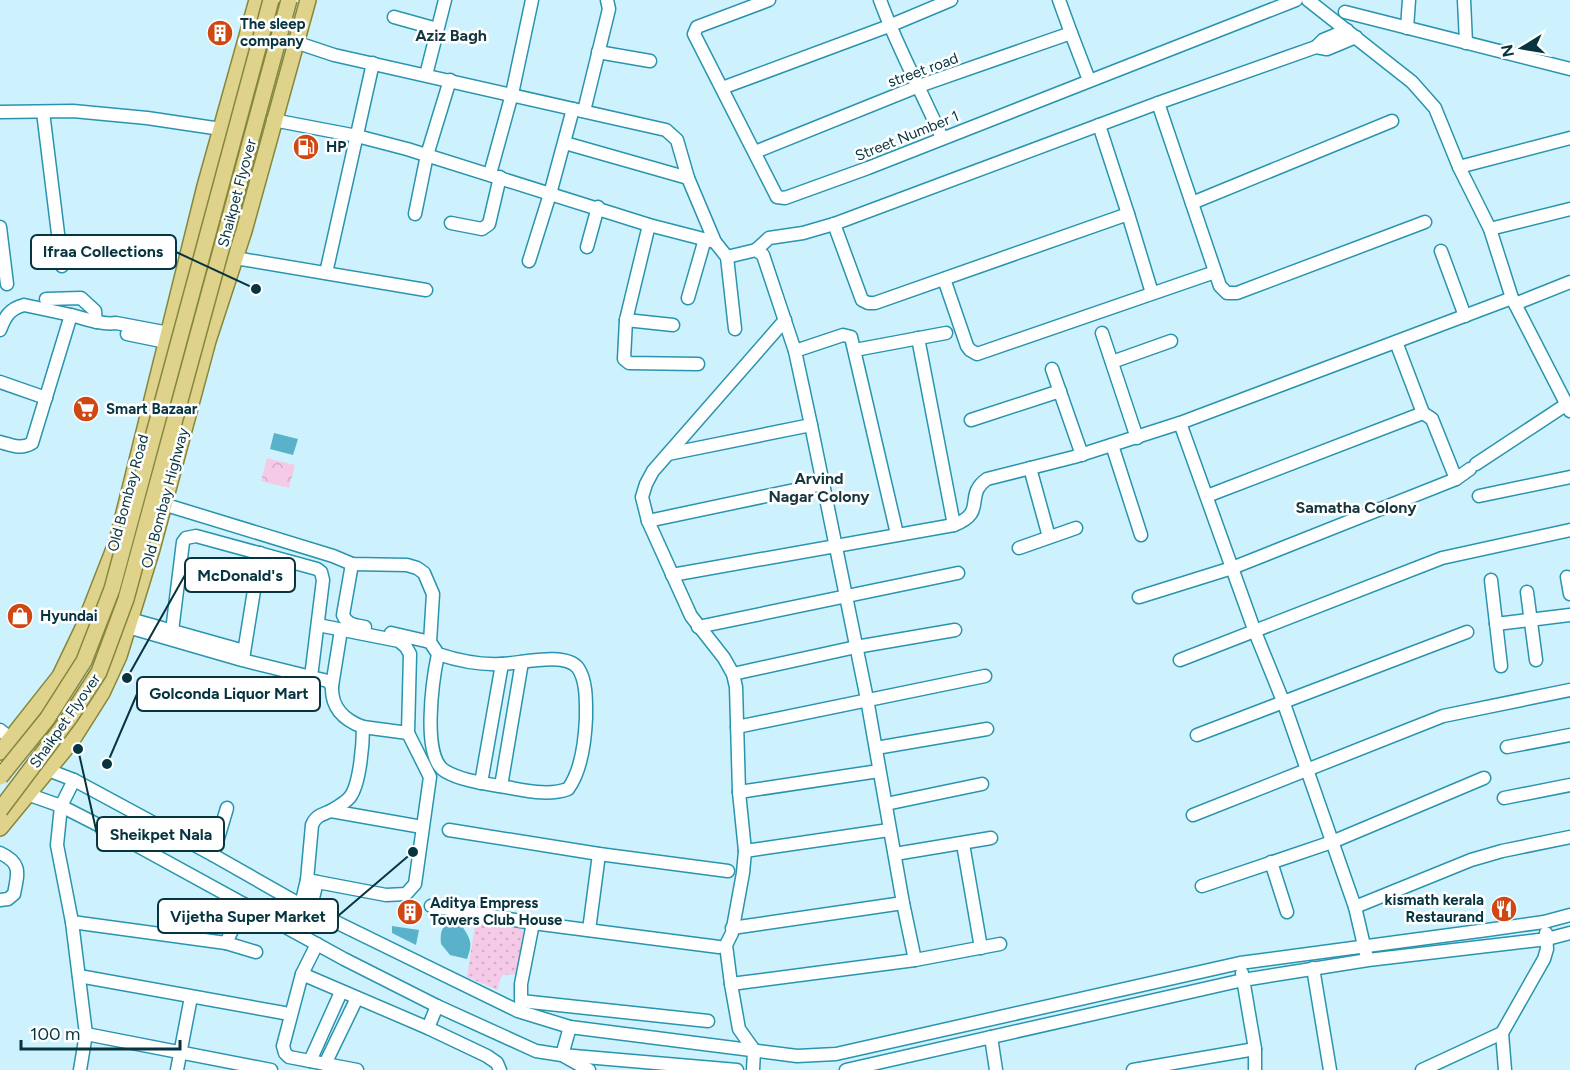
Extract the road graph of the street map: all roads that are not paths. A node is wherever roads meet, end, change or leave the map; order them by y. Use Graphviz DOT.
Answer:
graph roads {
  1 [pos="256,0"];
  2 [pos="271,0"];
  3 [pos="289,0"];
  4 [pos="308,0"];
  5 [pos="445,0"];
  6 [pos="531,0"];
  7 [pos="607,0"];
  8 [pos="769,0"];
  9 [pos="880,0"];
  10 [pos="951,0"];
  11 [pos="1059,0"];
  12 [pos="1296,0"];
  13 [pos="1308,0"];
  14 [pos="1409,0"];
  15 [pos="1464,0"];
  16 [pos="1346,6"];
  17 [pos="394,17"];
  18 [pos="889,26"];
  19 [pos="1407,28"];
  20 [pos="437,29"];
  21 [pos="1348,30"];
  22 [pos="1071,33"];
  23 [pos="295,42"];
  24 [pos="1466,43"];
  25 [pos="598,52"];
  26 [pos="650,61"];
  27 [pos="373,63"];
  28 [pos="1570,69"];
  29 [pos="426,75"];
  30 [pos="450,80"];
  31 [pos="1089,80"];
  32 [pos="920,86"];
  33 [pos="722,88"];
  34 [pos="512,94"];
  35 [pos="1158,103"];
  36 [pos="579,110"];
  37 [pos="0,112"];
  38 [pos="43,112"];
  39 [pos="273,120"];
  40 [pos="1392,121"];
  41 [pos="1099,125"];
  42 [pos="221,129"];
  43 [pos="357,136"];
  44 [pos="942,138"];
  45 [pos="1570,138"];
  46 [pos="565,143"];
  47 [pos="755,152"];
  48 [pos="428,155"];
  49 [pos="1459,167"];
  50 [pos="495,176"];
  51 [pos="688,178"];
  52 [pos="550,194"];
  53 [pos="1192,203"];
  54 [pos="598,207"];
  55 [pos="1570,209"];
  56 [pos="415,214"];
  57 [pos="1128,214"];
  58 [pos="1425,222"];
  59 [pos="451,223"];
  60 [pos="834,224"];
  61 [pos="649,225"];
  62 [pos="0,227"];
  63 [pos="1490,229"];
  64 [pos="710,240"];
  65 [pos="587,247"];
  66 [pos="756,250"];
  67 [pos="1441,251"];
  68 [pos="727,257"];
  69 [pos="235,258"];
  70 [pos="529,261"];
  71 [pos="62,266"];
  72 [pos="1215,272"];
  73 [pos="326,273"];
  74 [pos="944,279"];
  75 [pos="1570,282"];
  76 [pos="7,284"];
  77 [pos="426,290"];
  78 [pos="1152,293"];
  79 [pos="688,298"];
  80 [pos="46,299"];
  81 [pos="1513,301"];
  82 [pos="71,315"];
  83 [pos="1466,316"];
  84 [pos="626,320"];
  85 [pos="785,320"];
  86 [pos="102,323"];
  87 [pos="674,325"];
  88 [pos="735,329"];
  89 [pos="0,330"];
  90 [pos="946,333"];
  91 [pos="1102,333"];
  92 [pos="167,338"];
  93 [pos="918,338"];
  94 [pos="1171,341"];
  95 [pos="1396,342"];
  96 [pos="855,350"];
  97 [pos="795,351"];
  98 [pos="1112,362"];
  99 [pos="698,364"];
  100 [pos="1052,369"];
  101 [pos="0,382"];
  102 [pos="0,390"];
  103 [pos="1059,391"];
  104 [pos="21,398"];
  105 [pos="46,398"];
  106 [pos="1569,407"];
  107 [pos="1423,413"];
  108 [pos="971,420"];
  109 [pos="1180,423"];
  110 [pos="812,425"];
  111 [pos="1137,438"];
  112 [pos="0,442"];
  113 [pos="1112,445"];
  114 [pos="668,454"];
  115 [pos="1082,455"];
  116 [pos="1030,468"];
  117 [pos="1570,477"];
  118 [pos="1456,479"];
  119 [pos="823,484"];
  120 [pos="1207,496"];
  121 [pos="1479,496"];
  122 [pos="163,504"];
  123 [pos="648,521"];
  124 [pos="954,525"];
  125 [pos="1076,528"];
  126 [pos="1570,530"];
  127 [pos="897,534"];
  128 [pos="1141,536"];
  129 [pos="1049,537"];
  130 [pos="117,541"];
  131 [pos="835,544"];
  132 [pos="1019,548"];
  133 [pos="152,549"];
  134 [pos="260,554"];
  135 [pos="352,564"];
  136 [pos="1232,568"];
  137 [pos="957,573"];
  138 [pos="672,575"];
  139 [pos="1567,577"];
  140 [pos="1491,580"];
  141 [pos="1527,592"];
  142 [pos="1570,594"];
  143 [pos="846,595"];
  144 [pos="1139,597"];
  145 [pos="1570,615"];
  146 [pos="1531,619"];
  147 [pos="129,623"];
  148 [pos="1496,624"];
  149 [pos="318,625"];
  150 [pos="698,627"];
  151 [pos="340,630"];
  152 [pos="955,630"];
  153 [pos="172,631"];
  154 [pos="1255,632"];
  155 [pos="1467,632"];
  156 [pos="430,642"];
  157 [pos="856,647"];
  158 [pos="438,654"];
  159 [pos="243,656"];
  160 [pos="1180,660"];
  161 [pos="1536,660"];
  162 [pos="522,662"];
  163 [pos="502,664"];
  164 [pos="1501,666"];
  165 [pos="733,674"];
  166 [pos="311,676"];
  167 [pos="985,676"];
  168 [pos="332,686"];
  169 [pos="1570,690"];
  170 [pos="867,699"];
  171 [pos="1283,701"];
  172 [pos="363,727"];
  173 [pos="737,727"];
  174 [pos="987,729"];
  175 [pos="408,733"];
  176 [pos="5,735"];
  177 [pos="1197,735"];
  178 [pos="1570,735"];
  179 [pos="1507,747"];
  180 [pos="876,748"];
  181 [pos="0,752"];
  182 [pos="48,770"];
  183 [pos="1307,770"];
  184 [pos="879,771"];
  185 [pos="0,777"];
  186 [pos="1484,778"];
  187 [pos="74,780"];
  188 [pos="481,783"];
  189 [pos="982,784"];
  190 [pos="1570,785"];
  191 [pos="501,786"];
  192 [pos="739,792"];
  193 [pos="27,794"];
  194 [pos="1504,798"];
  195 [pos="886,804"];
  196 [pos="61,806"];
  197 [pos="226,808"];
  198 [pos="0,810"];
  199 [pos="331,811"];
  200 [pos="1193,815"];
  201 [pos="422,827"];
  202 [pos="0,828"];
  203 [pos="449,830"];
  204 [pos="890,830"];
  205 [pos="1570,837"];
  206 [pos="991,838"];
  207 [pos="1332,842"];
  208 [pos="963,844"];
  209 [pos="745,851"];
  210 [pos="0,853"];
  211 [pos="599,854"];
  212 [pos="895,854"];
  213 [pos="213,855"];
  214 [pos="1271,862"];
  215 [pos="728,871"];
  216 [pos="312,881"];
  217 [pos="1202,886"];
  218 [pos="0,900"];
  219 [pos="903,903"];
  220 [pos="244,904"];
  221 [pos="431,906"];
  222 [pos="1354,907"];
  223 [pos="305,908"];
  224 [pos="1287,912"];
  225 [pos="1570,915"];
  226 [pos="72,922"];
  227 [pos="1544,922"];
  228 [pos="533,923"];
  229 [pos="732,928"];
  230 [pos="589,930"];
  231 [pos="1570,933"];
  232 [pos="1547,939"];
  233 [pos="226,943"];
  234 [pos="317,944"];
  235 [pos="1000,944"];
  236 [pos="1364,946"];
  237 [pos="719,947"];
  238 [pos="981,948"];
  239 [pos="256,952"];
  240 [pos="915,960"];
  241 [pos="1368,960"];
  242 [pos="1240,963"];
  243 [pos="1313,968"];
  244 [pos="302,974"];
  245 [pos="79,976"];
  246 [pos="1243,980"];
  247 [pos="731,984"];
  248 [pos="341,992"];
  249 [pos="191,997"];
  250 [pos="357,998"];
  251 [pos="520,1003"];
  252 [pos="437,1006"];
  253 [pos="284,1013"];
  254 [pos="708,1021"];
  255 [pos="429,1025"];
  256 [pos="570,1027"];
  257 [pos="1502,1033"];
  258 [pos="86,1034"];
  259 [pos="991,1037"];
  260 [pos="1255,1049"];
  261 [pos="754,1050"];
  262 [pos="181,1053"];
  263 [pos="562,1055"];
  264 [pos="310,1061"];
  265 [pos="325,1064"];
  266 [pos="1443,1065"];
  267 [pos="1168,1067"];
  268 [pos="80,1070"];
  269 [pos="177,1070"];
  270 [pos="271,1070"];
  271 [pos="357,1070"];
  272 [pos="500,1070"];
  273 [pos="589,1070"];
  274 [pos="737,1070"];
  275 [pos="753,1070"];
  276 [pos="846,1070"];
  277 [pos="996,1070"];
  278 [pos="1133,1070"];
  279 [pos="1255,1070"];
  280 [pos="1330,1070"];
  281 [pos="1422,1070"];
  282 [pos="1505,1070"];
  1 -- 42 [label="main road, Old Bombay Road"];
  2 -- 185 [label="main road, Shaikpet Flyover, bridge"];
  3 -- 198 [label="main road, Shaikpet Flyover, bridge"];
  4 -- 23 [label="main road, Old Bombay Highway"];
  5 -- 20 [label="street"];
  6 -- 34 [label="street"];
  7 -- 25 [label="street"];
  8 -- 33 [label="street, Street Number 1"];
  9 -- 18 [label="street"];
  10 -- 18 [label="street"];
  11 -- 22 [label="street"];
  12 -- 31 [label="street, Street Number 1"];
  13 -- 21 [label="street"];
  14 -- 19 [label="street"];
  15 -- 24 [label="street"];
  16 -- 19 [label="street"];
  16 -- 21 [label="street"];
  17 -- 20 [label="street"];
  18 -- 32 [label="street"];
  18 -- 33 [label="street"];
  19 -- 24 [label="street"];
  20 -- 29 [label="street"];
  21 -- 35 [label="street"];
  21 -- 49 [label="street"];
  22 -- 31 [label="street"];
  22 -- 32 [label="street, street road"];
  23 -- 27 [label="street"];
  23 -- 39 [label="main road, Old Bombay Highway"];
  24 -- 28 [label="street"];
  25 -- 26 [label="street"];
  25 -- 36 [label="street"];
  27 -- 29 [label="street"];
  27 -- 43 [label="street"];
  29 -- 30 [label="street"];
  30 -- 34 [label="street"];
  30 -- 48 [label="street"];
  31 -- 44 [label="street, Street Number 1"];
  32 -- 44 [label="street"];
  32 -- 47 [label="street, street road"];
  33 -- 47 [label="street, Street Number 1"];
  34 -- 36 [label="street"];
  34 -- 50 [label="street"];
  35 -- 41 [label="street"];
  35 -- 53 [label="street"];
  36 -- 46 [label="street"];
  36 -- 51 [label="street"];
  37 -- 38 [label="street"];
  38 -- 42 [label="street"];
  38 -- 71 [label="street"];
  39 -- 43 [label="street"];
  39 -- 69 [label="main road, Old Bombay Highway"];
  40 -- 53 [label="street"];
  41 -- 57 [label="street"];
  41 -- 60 [label="street"];
  42 -- 92 [label="main road, Old Bombay Road"];
  43 -- 48 [label="street"];
  43 -- 73 [label="street"];
  44 -- 47 [label="street, Street Number 1"];
  45 -- 49 [label="street"];
  46 -- 51 [label="street"];
  46 -- 52 [label="street"];
  48 -- 50 [label="street"];
  48 -- 56 [label="street"];
  49 -- 63 [label="street"];
  50 -- 52 [label="street"];
  50 -- 59 [label="street"];
  51 -- 64 [label="street"];
  52 -- 54 [label="street"];
  52 -- 70 [label="street"];
  53 -- 72 [label="street"];
  54 -- 61 [label="street"];
  54 -- 65 [label="street"];
  55 -- 63 [label="street"];
  57 -- 74 [label="street"];
  57 -- 78 [label="street"];
  58 -- 72 [label="street"];
  60 -- 66 [label="street"];
  60 -- 74 [label="street"];
  61 -- 64 [label="street"];
  61 -- 84 [label="street"];
  62 -- 76 [label="street"];
  63 -- 81 [label="street"];
  64 -- 68 [label="street"];
  64 -- 79 [label="street"];
  66 -- 68 [label="street"];
  66 -- 85 [label="street"];
  67 -- 83 [label="street"];
  68 -- 88 [label="street"];
  69 -- 73 [label="street"];
  69 -- 122 [label="main road, Old Bombay Highway"];
  72 -- 78 [label="street"];
  73 -- 77 [label="street"];
  74 -- 78 [label="street"];
  75 -- 81 [label="street"];
  80 -- 86 [label="street"];
  81 -- 83 [label="street"];
  81 -- 106 [label="street"];
  82 -- 86 [label="street"];
  82 -- 89 [label="street"];
  82 -- 105 [label="street"];
  83 -- 95 [label="street"];
  84 -- 87 [label="street"];
  84 -- 99 [label="street"];
  85 -- 97 [label="street"];
  85 -- 114 [label="street"];
  86 -- 92 [label="street"];
  90 -- 93 [label="street"];
  91 -- 98 [label="street"];
  92 -- 130 [label="main road, Old Bombay Road"];
  93 -- 96 [label="street"];
  93 -- 124 [label="street"];
  94 -- 98 [label="street"];
  95 -- 107 [label="street"];
  95 -- 109 [label="street"];
  96 -- 97 [label="street"];
  96 -- 127 [label="street"];
  97 -- 110 [label="street"];
  98 -- 111 [label="street"];
  100 -- 103 [label="street"];
  101 -- 105 [label="street"];
  102 -- 104 [label="street"];
  103 -- 108 [label="street"];
  103 -- 115 [label="street"];
  105 -- 112 [label="street"];
  106 -- 118 [label="street"];
  107 -- 118 [label="street"];
  107 -- 120 [label="street"];
  109 -- 111 [label="street"];
  109 -- 120 [label="street"];
  110 -- 114 [label="street"];
  110 -- 119 [label="street"];
  111 -- 113 [label="street"];
  113 -- 115 [label="street"];
  113 -- 128 [label="street"];
  114 -- 123 [label="street"];
  115 -- 116 [label="street"];
  116 -- 124 [label="street"];
  116 -- 129 [label="street"];
  117 -- 121 [label="street"];
  118 -- 136 [label="street"];
  119 -- 123 [label="street"];
  119 -- 131 [label="street"];
  120 -- 136 [label="street"];
  122 -- 133 [label="main road, Old Bombay Highway"];
  122 -- 135 [label="street"];
  123 -- 138 [label="street"];
  124 -- 127 [label="street"];
  125 -- 129 [label="street"];
  126 -- 154 [label="street"];
  127 -- 131 [label="street"];
  129 -- 132 [label="street"];
  130 -- 133 [label="main road"];
  130 -- 176 [label="main road, Old Bombay Road"];
  131 -- 138 [label="street"];
  131 -- 143 [label="street"];
  133 -- 147 [label="main road, Old Bombay Highway"];
  134 -- 149 [label="street"];
  134 -- 153 [label="street"];
  134 -- 159 [label="street"];
  135 -- 156 [label="street"];
  135 -- 156 [label="street"];
  136 -- 144 [label="street"];
  136 -- 154 [label="street"];
  137 -- 143 [label="street"];
  138 -- 150 [label="street"];
  139 -- 142 [label="street"];
  140 -- 148 [label="street"];
  141 -- 146 [label="street"];
  143 -- 150 [label="street"];
  143 -- 157 [label="street"];
  145 -- 146 [label="street"];
  146 -- 148 [label="street"];
  146 -- 161 [label="street"];
  147 -- 153 [label="street"];
  147 -- 159 [label="street"];
  147 -- 182 [label="main road, Old Bombay Highway"];
  148 -- 164 [label="street"];
  149 -- 151 [label="street"];
  149 -- 166 [label="street"];
  150 -- 165 [label="street"];
  151 -- 168 [label="street"];
  151 -- 175 [label="street"];
  152 -- 157 [label="street"];
  153 -- 159 [label="street"];
  154 -- 160 [label="street"];
  154 -- 171 [label="street"];
  155 -- 171 [label="street"];
  156 -- 158 [label="street"];
  157 -- 165 [label="street"];
  157 -- 170 [label="street"];
  158 -- 163 [label="street"];
  158 -- 188 [label="street"];
  159 -- 166 [label="street"];
  162 -- 163 [label="street"];
  162 -- 191 [label="street"];
  162 -- 191 [label="street"];
  163 -- 188 [label="street"];
  165 -- 173 [label="street"];
  166 -- 168 [label="street"];
  167 -- 170 [label="street"];
  168 -- 172 [label="street"];
  169 -- 183 [label="street"];
  170 -- 173 [label="street"];
  170 -- 180 [label="street"];
  171 -- 177 [label="street"];
  171 -- 183 [label="street"];
  172 -- 175 [label="street"];
  172 -- 199 [label="street"];
  173 -- 192 [label="street"];
  174 -- 180 [label="street"];
  175 -- 201 [label="street"];
  176 -- 181 [label="main road, Old Bombay Road"];
  178 -- 179 [label="street"];
  180 -- 184 [label="street"];
  182 -- 187 [label="street"];
  182 -- 193 [label="main road, Old Bombay Highway"];
  183 -- 200 [label="street"];
  183 -- 207 [label="street"];
  184 -- 192 [label="street"];
  184 -- 195 [label="street"];
  186 -- 207 [label="street"];
  187 -- 196 [label="street"];
  187 -- 213 [label="street"];
  188 -- 191 [label="street"];
  189 -- 195 [label="street"];
  190 -- 194 [label="street"];
  192 -- 209 [label="street"];
  193 -- 196 [label="street"];
  193 -- 202 [label="main road, Old Bombay Highway"];
  195 -- 204 [label="street"];
  196 -- 220 [label="street"];
  196 -- 226 [label="street"];
  197 -- 213 [label="street"];
  199 -- 201 [label="street"];
  199 -- 216 [label="street"];
  201 -- 216 [label="street"];
  203 -- 211 [label="street"];
  204 -- 209 [label="street"];
  204 -- 212 [label="street"];
  205 -- 222 [label="street"];
  206 -- 208 [label="street"];
  207 -- 214 [label="street"];
  207 -- 222 [label="street"];
  208 -- 212 [label="street"];
  208 -- 238 [label="street"];
  209 -- 229 [label="street"];
  210 -- 218 [label="street"];
  211 -- 215 [label="street"];
  211 -- 230 [label="street"];
  212 -- 219 [label="street"];
  213 -- 223 [label="street"];
  214 -- 217 [label="street"];
  214 -- 224 [label="street"];
  216 -- 223 [label="street"];
  219 -- 229 [label="street"];
  219 -- 240 [label="street"];
  220 -- 233 [label="street"];
  220 -- 234 [label="street"];
  221 -- 228 [label="street"];
  222 -- 236 [label="street"];
  223 -- 251 [label="street"];
  225 -- 227 [label="street"];
  226 -- 233 [label="street"];
  226 -- 245 [label="street"];
  227 -- 232 [label="street"];
  227 -- 236 [label="street"];
  228 -- 230 [label="street"];
  228 -- 251 [label="street"];
  229 -- 247 [label="street"];
  230 -- 237 [label="street"];
  231 -- 232 [label="street"];
  232 -- 241 [label="street"];
  232 -- 257 [label="street"];
  233 -- 239 [label="street"];
  234 -- 244 [label="street"];
  234 -- 252 [label="street"];
  235 -- 238 [label="street"];
  236 -- 241 [label="street"];
  236 -- 242 [label="street"];
  238 -- 240 [label="street"];
  240 -- 247 [label="street"];
  241 -- 243 [label="street"];
  242 -- 246 [label="street"];
  242 -- 261 [label="street"];
  243 -- 246 [label="street"];
  243 -- 280 [label="street"];
  244 -- 248 [label="street"];
  244 -- 264 [label="street"];
  245 -- 249 [label="street"];
  245 -- 258 [label="street"];
  246 -- 259 [label="street"];
  246 -- 260 [label="street"];
  247 -- 261 [label="street"];
  248 -- 250 [label="street"];
  248 -- 264 [label="street"];
  249 -- 253 [label="street"];
  249 -- 262 [label="street"];
  250 -- 255 [label="street"];
  250 -- 265 [label="street"];
  251 -- 254 [label="street"];
  251 -- 256 [label="street"];
  252 -- 255 [label="street"];
  252 -- 263 [label="street"];
  255 -- 272 [label="street"];
  256 -- 261 [label="street"];
  256 -- 263 [label="street"];
  257 -- 266 [label="street"];
  257 -- 282 [label="street"];
  258 -- 262 [label="street"];
  258 -- 268 [label="street"];
  259 -- 276 [label="street"];
  259 -- 277 [label="street"];
  260 -- 267 [label="street"];
  260 -- 279 [label="street"];
  261 -- 275 [label="street"];
  262 -- 269 [label="street"];
  262 -- 270 [label="street"];
  263 -- 273 [label="street"];
  263 -- 274 [label="street"];
  264 -- 265 [label="street"];
  265 -- 271 [label="street"];
  266 -- 281 [label="street"];
  267 -- 278 [label="street"];
}
